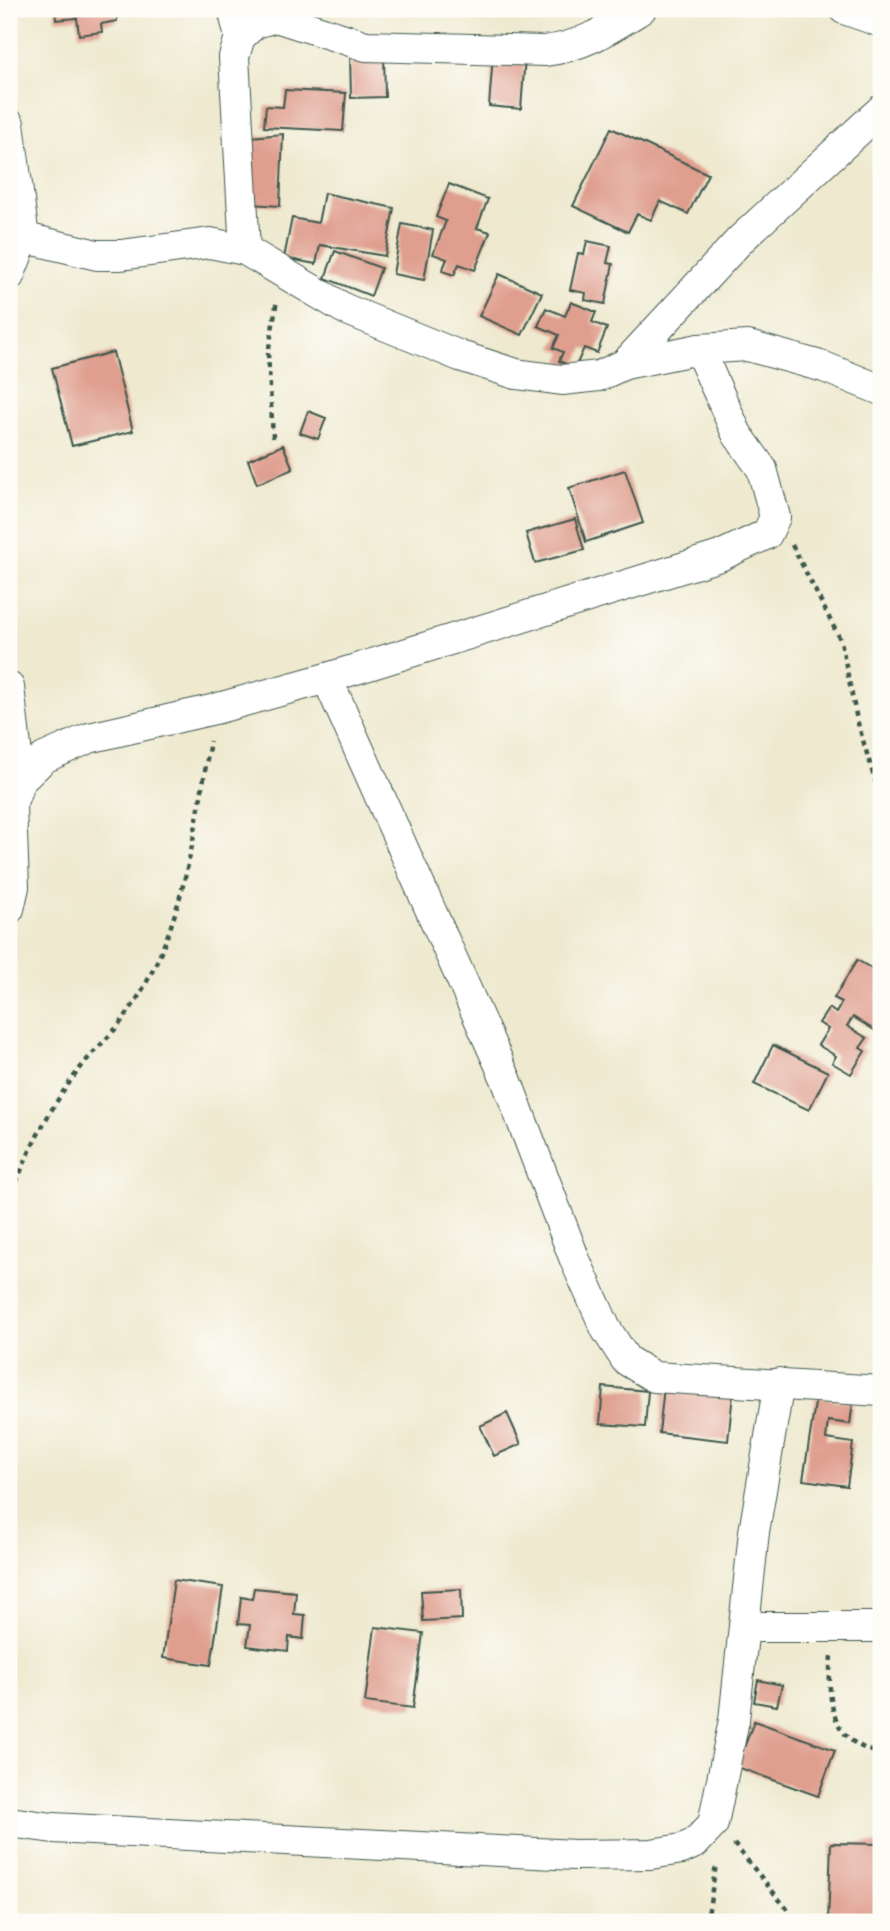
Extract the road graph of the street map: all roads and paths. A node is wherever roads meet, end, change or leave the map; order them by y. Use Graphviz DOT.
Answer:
graph roads {
  1 [pos="641,9"];
  2 [pos="844,9"];
  3 [pos="881,22"];
  4 [pos="236,23"];
  5 [pos="881,110"];
  6 [pos="9,124"];
  7 [pos="16,236"];
  8 [pos="245,250"];
  9 [pos="281,271"];
  10 [pos="9,276"];
  11 [pos="699,349"];
  12 [pos="625,364"];
  13 [pos="881,390"];
  14 [pos="273,438"];
  15 [pos="775,517"];
  16 [pos="327,678"];
  17 [pos="9,687"];
  18 [pos="215,709"];
  19 [pos="20,781"];
  20 [pos="881,801"];
  21 [pos="9,909"];
  22 [pos="9,1201"];
  23 [pos="779,1383"];
  24 [pos="881,1391"];
  25 [pos="744,1627"];
  26 [pos="834,1627"];
  27 [pos="881,1627"];
  28 [pos="881,1753"];
  29 [pos="9,1822"];
  30 [pos="717,1828"];
  31 [pos="707,1922"];
  32 [pos="794,1922"];
  1 -- 4 [label="street"];
  2 -- 3 [label="street"];
  4 -- 8 [label="street"];
  5 -- 12 [label="street"];
  6 -- 7 [label="street"];
  7 -- 8 [label="street"];
  7 -- 10 [label="street"];
  8 -- 9 [label="street"];
  9 -- 12 [label="street"];
  9 -- 14 [label="path"];
  11 -- 12 [label="street"];
  11 -- 13 [label="street"];
  11 -- 15 [label="street"];
  15 -- 16 [label="street"];
  15 -- 20 [label="path"];
  16 -- 18 [label="street"];
  16 -- 23 [label="street"];
  17 -- 19 [label="street"];
  18 -- 19 [label="street"];
  18 -- 22 [label="path"];
  19 -- 21 [label="street"];
  23 -- 24 [label="street"];
  23 -- 25 [label="street"];
  25 -- 26 [label="street"];
  25 -- 30 [label="street"];
  26 -- 27 [label="street"];
  26 -- 28 [label="path"];
  29 -- 30 [label="street"];
  30 -- 31 [label="path"];
  30 -- 32 [label="path"];
}
